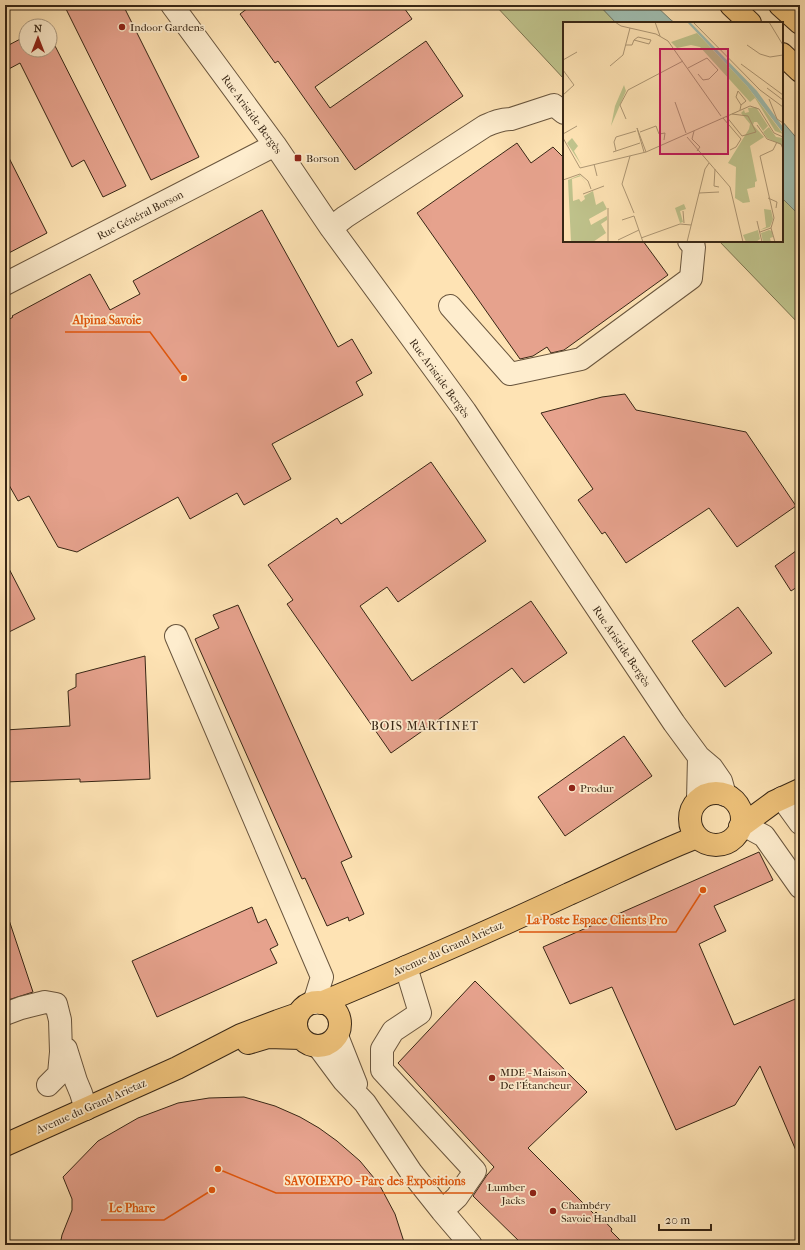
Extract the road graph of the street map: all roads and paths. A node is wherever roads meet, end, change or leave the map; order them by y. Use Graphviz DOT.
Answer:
graph roads {
  1 [pos="172,5"];
  2 [pos="731,5"];
  3 [pos="780,5"];
  4 [pos="749,22"];
  5 [pos="800,23"];
  6 [pos="783,55"];
  7 [pos="800,71"];
  8 [pos="563,111"];
  9 [pos="275,146"];
  10 [pos="331,228"];
  11 [pos="690,242"];
  12 [pos="5,284"];
  13 [pos="450,306"];
  14 [pos="176,636"];
  15 [pos="699,757"];
  16 [pos="785,797"];
  17 [pos="730,798"];
  18 [pos="695,818"];
  19 [pos="800,823"];
  20 [pos="740,827"];
  21 [pos="800,887"];
  22 [pos="406,967"];
  23 [pos="367,984"];
  24 [pos="311,1007"];
  25 [pos="5,1014"];
  26 [pos="61,1034"];
  27 [pos="324,1036"];
  28 [pos="177,1068"];
  29 [pos="48,1085"];
  30 [pos="86,1109"];
  31 [pos="5,1145"];
  32 [pos="442,1211"];
  33 [pos="471,1245"];
  1 -- 9 [label="street, Rue Aristide Bergès"];
  2 -- 4 [label="main road"];
  3 -- 5 [label="main road"];
  6 -- 7 [label="main road"];
  8 -- 10 [label="street"];
  9 -- 10 [label="street, Rue Aristide Bergès"];
  9 -- 12 [label="street, Rue Général Borson"];
  10 -- 15 [label="street, Rue Aristide Bergès"];
  11 -- 13 [label="street"];
  14 -- 24 [label="street"];
  15 -- 17 [label="street, Rue Aristide Bergès"];
  15 -- 18 [label="street"];
  16 -- 17 [label="main road"];
  16 -- 19 [label="street"];
  16 -- 20 [label="main road"];
  17 -- 18 [label="main road"];
  17 -- 20 [label="main road"];
  18 -- 20 [label="main road"];
  18 -- 22 [label="main road, Avenue du Grand Arietaz"];
  20 -- 21 [label="street"];
  22 -- 23 [label="main road, Avenue du Grand Arietaz"];
  22 -- 32 [label="street"];
  23 -- 24 [label="main road, Avenue du Grand Arietaz"];
  23 -- 27 [label="main road"];
  24 -- 27 [label="main road"];
  24 -- 27 [label="main road"];
  24 -- 28 [label="main road, Avenue du Grand Arietaz"];
  25 -- 26 [label="street"];
  26 -- 29 [label="street"];
  26 -- 30 [label="street"];
  27 -- 28 [label="main road, Avenue du Grand Arietaz"];
  27 -- 32 [label="street"];
  28 -- 30 [label="main road, Avenue du Grand Arietaz"];
  30 -- 31 [label="main road, Avenue du Grand Arietaz"];
  32 -- 33 [label="street"];
}
